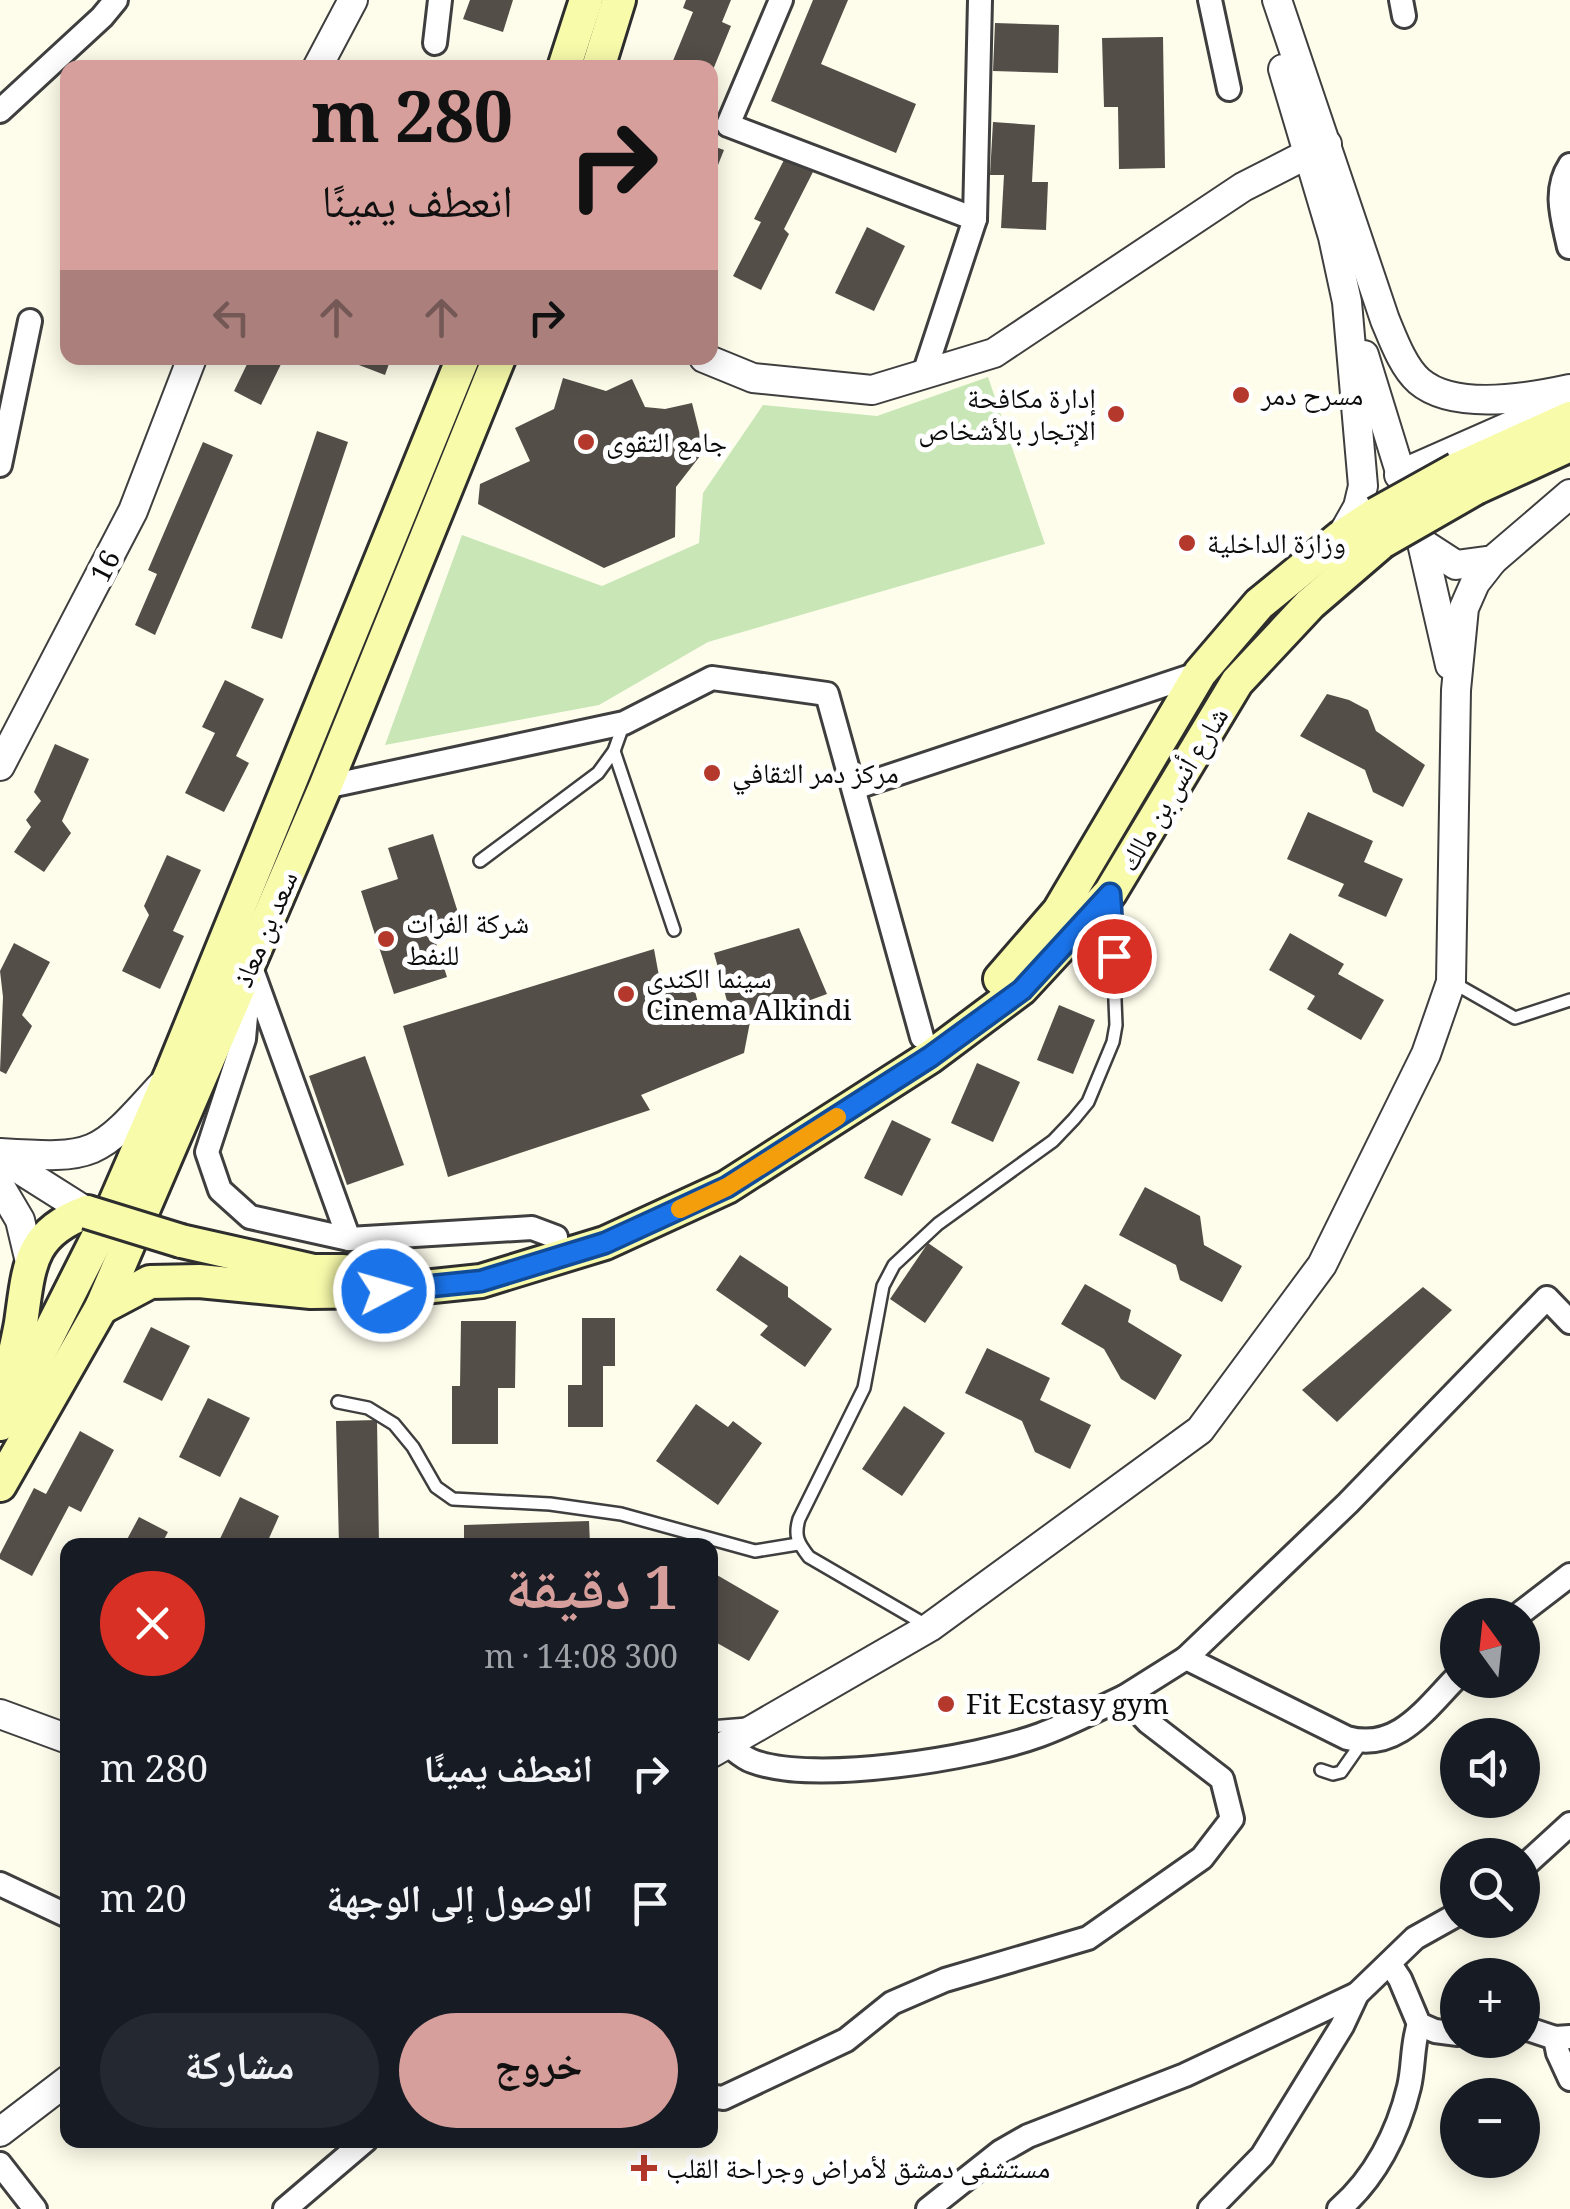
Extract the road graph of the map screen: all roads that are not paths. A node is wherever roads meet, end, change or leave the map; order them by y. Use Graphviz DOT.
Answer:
graph roads {
  1 [pos="116,0"];
  2 [pos="353,0"];
  3 [pos="440,0"];
  4 [pos="586,0"];
  5 [pos="619,0"];
  6 [pos="782,0"];
  7 [pos="980,0"];
  8 [pos="1210,0"];
  9 [pos="1266,0"];
  10 [pos="1278,0"];
  11 [pos="435,43"];
  12 [pos="320,60"];
  13 [pos="567,60"];
  14 [pos="600,60"];
  15 [pos="1229,89"];
  16 [pos="0,111"];
  17 [pos="1316,150"];
  18 [pos="1570,166"];
  19 [pos="975,219"];
  20 [pos="1569,247"];
  21 [pos="1347,302"];
  22 [pos="30,322"];
  23 [pos="718,364"];
  24 [pos="189,365"];
  25 [pos="460,365"];
  26 [pos="496,365"];
  27 [pos="924,374"];
  28 [pos="1570,389"];
  29 [pos="1570,400"];
  30 [pos="1570,418"];
  31 [pos="1570,445"];
  32 [pos="0,466"];
  33 [pos="1399,475"];
  34 [pos="1467,479"];
  35 [pos="1570,494"];
  36 [pos="1379,528"];
  37 [pos="1341,537"];
  38 [pos="1422,544"];
  39 [pos="1493,560"];
  40 [pos="1200,674"];
  41 [pos="1456,690"];
  42 [pos="624,723"];
  43 [pos="614,751"];
  44 [pos="0,766"];
  45 [pos="325,787"];
  46 [pos="854,788"];
  47 [pos="480,861"];
  48 [pos="1110,894"];
  49 [pos="674,930"];
  50 [pos="250,965"];
  51 [pos="1451,982"];
  52 [pos="1570,1000"];
  53 [pos="922,1037"];
  54 [pos="171,1074"];
  55 [pos="0,1155"];
  56 [pos="0,1186"];
  57 [pos="87,1212"];
  58 [pos="556,1237"];
  59 [pos="350,1239"];
  60 [pos="30,1262"];
  61 [pos="101,1308"];
  62 [pos="1570,1322"];
  63 [pos="338,1402"];
  64 [pos="0,1416"];
  65 [pos="0,1424"];
  66 [pos="0,1486"];
  67 [pos="708,1538"];
  68 [pos="718,1541"];
  69 [pos="798,1544"];
  70 [pos="1570,1575"];
  71 [pos="1540,1598"];
  72 [pos="930,1628"];
  73 [pos="1186,1658"];
  74 [pos="1440,1693"];
  75 [pos="1124,1697"];
  76 [pos="0,1705"];
  77 [pos="0,1714"];
  78 [pos="36,1725"];
  79 [pos="60,1736"];
  80 [pos="718,1741"];
  81 [pos="1362,1742"];
  82 [pos="718,1743"];
  83 [pos="1321,1770"];
  84 [pos="1570,1824"];
  85 [pos="1540,1852"];
  86 [pos="0,1884"];
  87 [pos="60,1912"];
  88 [pos="1440,1924"];
  89 [pos="1390,1964"];
  90 [pos="1356,1994"];
  91 [pos="1419,2024"];
  92 [pos="1440,2032"];
  93 [pos="1563,2037"];
  94 [pos="1570,2079"];
  95 [pos="60,2086"];
  96 [pos="718,2097"];
  97 [pos="0,2132"];
  98 [pos="356,2148"];
  99 [pos="0,2164"];
  100 [pos="35,2209"];
  101 [pos="285,2209"];
  102 [pos="928,2209"];
  103 [pos="1210,2209"];
  104 [pos="1339,2209"];
  1 -- 16 [label="street"];
  2 -- 12 [label="street"];
  3 -- 11 [label="street"];
  4 -- 13 [label="main road"];
  5 -- 14 [label="main road"];
  6 -- 19 [label="street"];
  7 -- 19 [label="street"];
  8 -- 15 [label="street"];
  9 -- 17 [label="street"];
  10 -- 17 [label="street"];
  17 -- 21 [label="street"];
  17 -- 27 [label="street"];
  17 -- 28 [label="street"];
  18 -- 20 [label="street"];
  19 -- 27 [label="street"];
  21 -- 33 [label="street"];
  21 -- 37 [label="street"];
  22 -- 32 [label="street"];
  23 -- 27 [label="street"];
  24 -- 44 [label="street, 16"];
  25 -- 54 [label="main road, سعد بن معاذ"];
  26 -- 45 [label="main road, سعد بن معاذ"];
  29 -- 33 [label="street"];
  30 -- 34 [label="main road, شارع أنس بن مالك"];
  31 -- 34 [label="main road, شارع أنس بن مالك"];
  33 -- 38 [label="street"];
  34 -- 36 [label="main road, شارع أنس بن مالك, bridge"];
  35 -- 39 [label="street"];
  36 -- 37 [label="main road, شارع أنس بن مالك"];
  36 -- 48 [label="main road, شارع أنس بن مالك"];
  37 -- 40 [label="main road, شارع أنس بن مالك"];
  38 -- 39 [label="street"];
  38 -- 41 [label="street"];
  39 -- 41 [label="street"];
  40 -- 46 [label="street"];
  40 -- 53 [label="main road, شارع أنس بن مالك"];
  41 -- 51 [label="street"];
  42 -- 43 [label="lane"];
  42 -- 45 [label="street"];
  42 -- 46 [label="street"];
  43 -- 47 [label="lane"];
  43 -- 49 [label="lane"];
  45 -- 50 [label="main road, سعد بن معاذ"];
  46 -- 53 [label="street"];
  48 -- 61 [label="main road, شارع أنس بن مالك"];
  48 -- 69 [label="lane"];
  50 -- 59 [label="street"];
  50 -- 59 [label="street"];
  50 -- 61 [label="main road, سعد بن معاذ"];
  51 -- 52 [label="lane"];
  51 -- 72 [label="street"];
  53 -- 58 [label="main road, شارع أنس بن مالك"];
  54 -- 55 [label="street"];
  54 -- 65 [label="main road, سعد بن معاذ"];
  55 -- 57 [label="street"];
  56 -- 60 [label="street"];
  57 -- 58 [label="main road, شارع أنس بن مالك, bridge"];
  57 -- 60 [label="main road"];
  58 -- 59 [label="street"];
  60 -- 64 [label="main road"];
  61 -- 66 [label="main road, سعد بن معاذ"];
  62 -- 73 [label="street"];
  63 -- 67 [label="lane"];
  68 -- 69 [label="lane"];
  69 -- 72 [label="lane"];
  70 -- 71 [label="street"];
  72 -- 80 [label="street"];
  73 -- 75 [label="street"];
  73 -- 81 [label="street"];
  74 -- 81 [label="street"];
  75 -- 82 [label="street"];
  75 -- 96 [label="street"];
  76 -- 78 [label="street"];
  77 -- 78 [label="street"];
  78 -- 79 [label="street"];
  81 -- 83 [label="lane"];
  84 -- 85 [label="street"];
  86 -- 87 [label="street"];
  88 -- 89 [label="street"];
  89 -- 90 [label="street"];
  89 -- 91 [label="street"];
  90 -- 102 [label="street"];
  90 -- 103 [label="street"];
  91 -- 92 [label="street"];
  91 -- 104 [label="street"];
  93 -- 94 [label="street"];
  95 -- 97 [label="street"];
  98 -- 101 [label="street"];
  99 -- 100 [label="street"];
}
